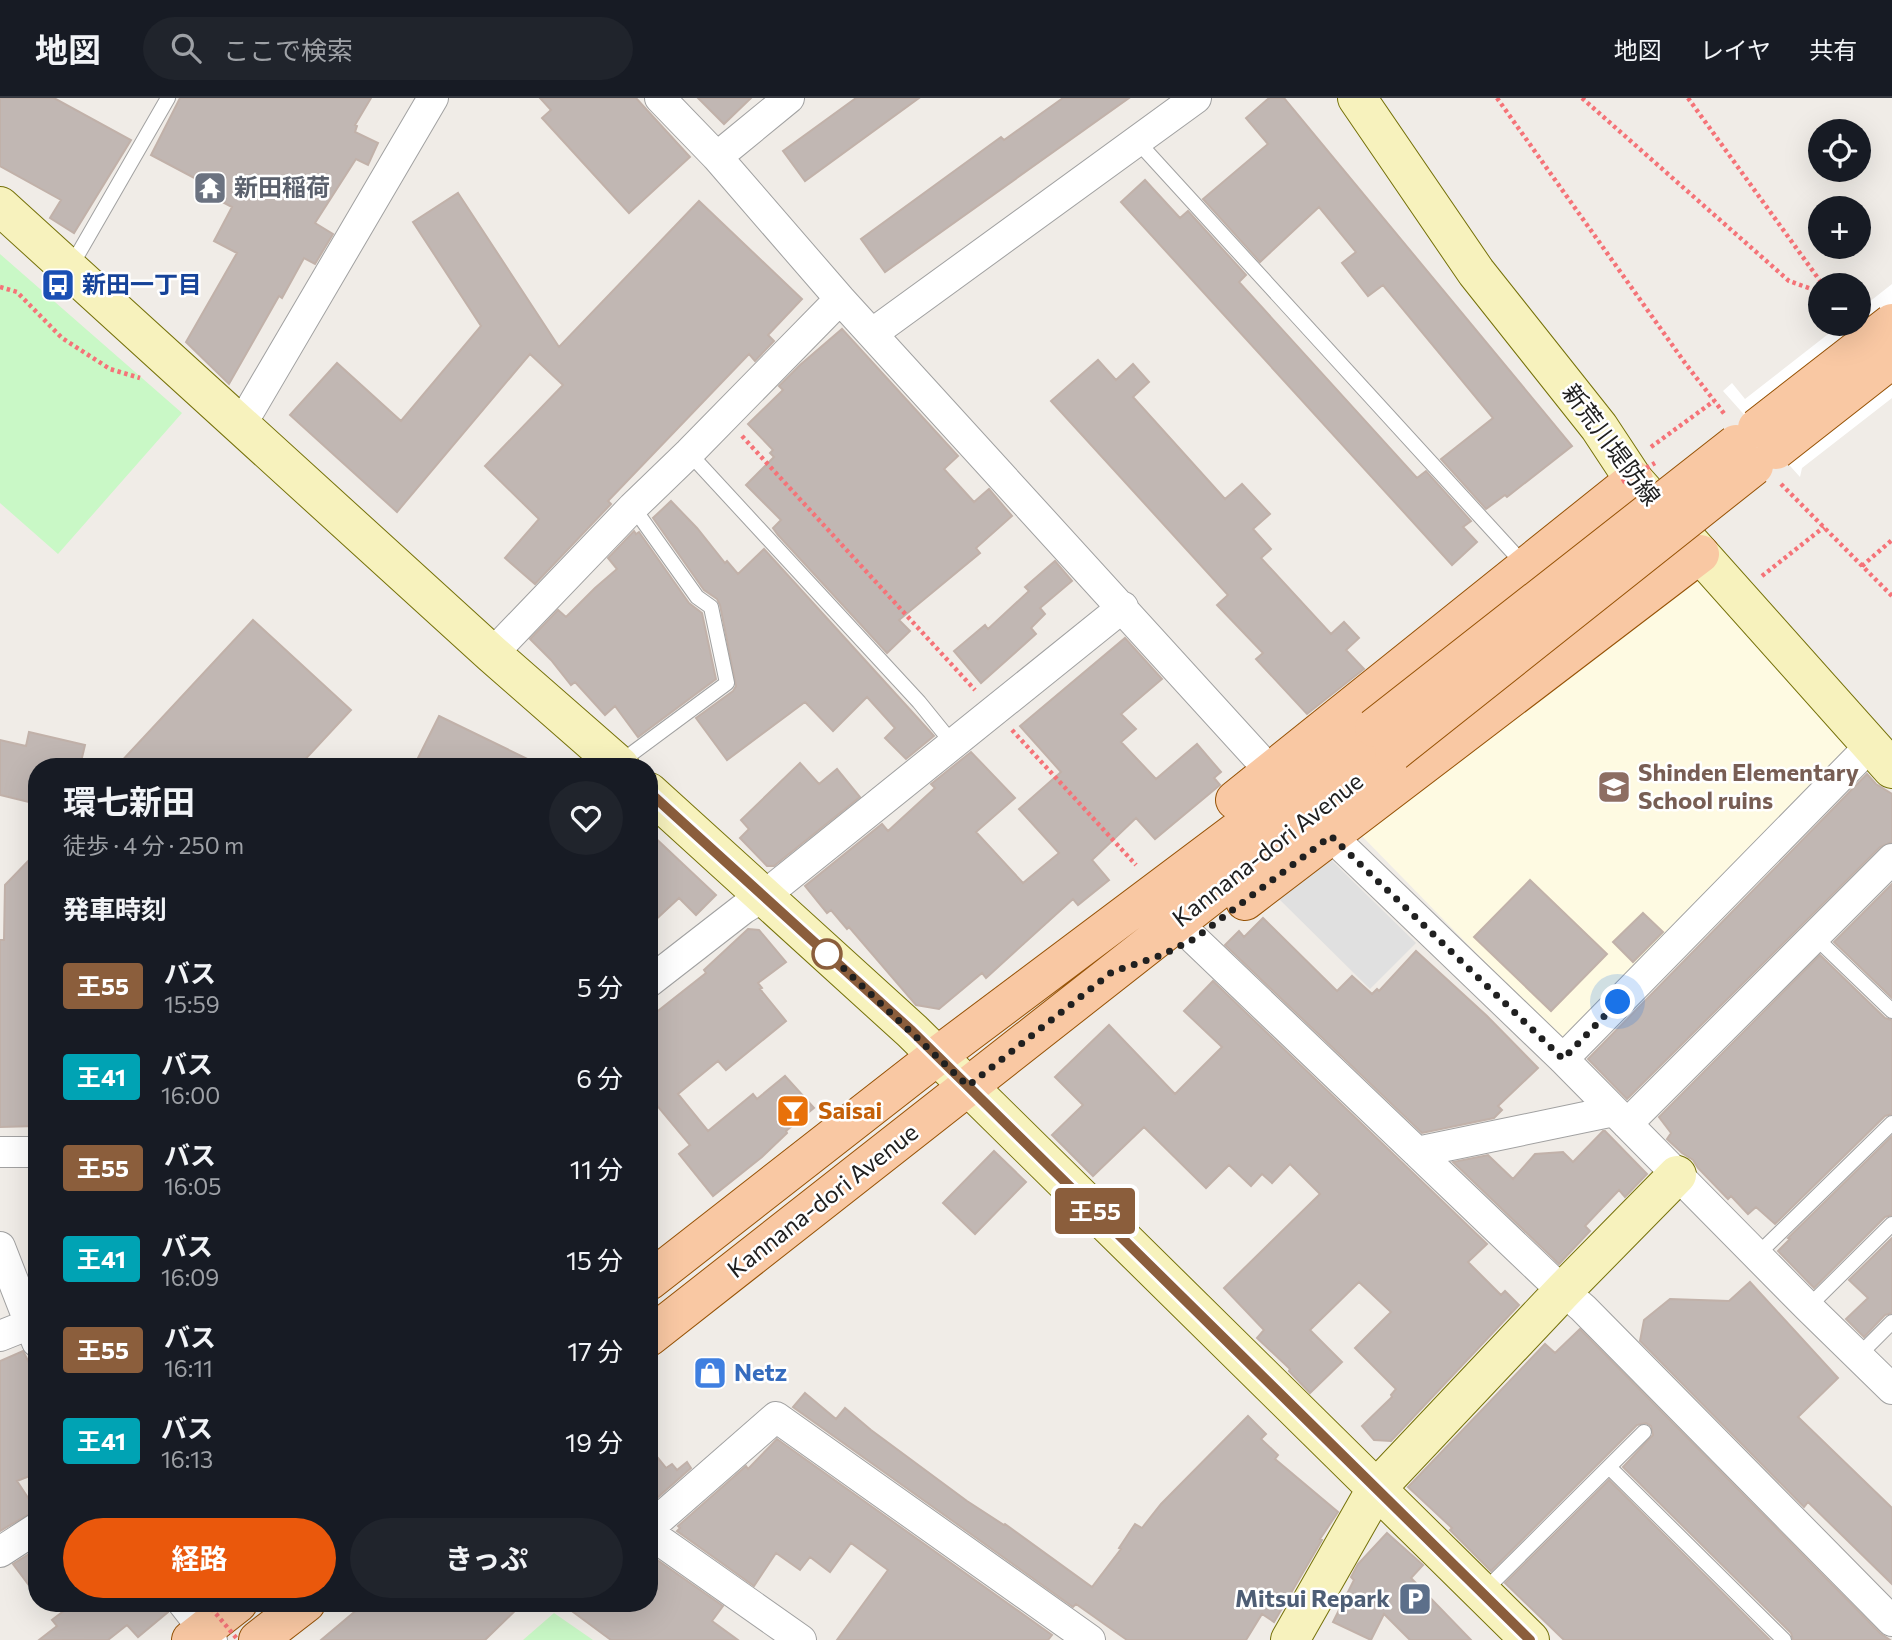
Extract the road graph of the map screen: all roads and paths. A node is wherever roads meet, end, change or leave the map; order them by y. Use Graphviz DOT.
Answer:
graph roads {
  1 [pos="168,98"];
  2 [pos="433,98"];
  3 [pos="660,98"];
  4 [pos="789,98"];
  5 [pos="1196,98"];
  6 [pos="1357,98"];
  7 [pos="1497,98"];
  8 [pos="1582,98"];
  9 [pos="1688,98"];
  10 [pos="1137,141"];
  11 [pos="717,157"];
  12 [pos="0,206"];
  13 [pos="69,269"];
  14 [pos="1814,273"];
  15 [pos="0,287"];
  16 [pos="1808,288"];
  17 [pos="840,299"];
  18 [pos="1892,323"];
  19 [pos="873,333"];
  20 [pos="1892,359"];
  21 [pos="146,372"];
  22 [pos="1714,401"];
  23 [pos="725,418"];
  24 [pos="241,425"];
  25 [pos="1755,448"];
  26 [pos="689,453"];
  27 [pos="1636,472"];
  28 [pos="633,507"];
  29 [pos="1824,527"];
  30 [pos="1892,540"];
  31 [pos="1700,554"];
  32 [pos="1520,560"];
  33 [pos="1862,566"];
  34 [pos="1737,596"];
  35 [pos="1892,596"];
  36 [pos="1123,607"];
  37 [pos="492,654"];
  38 [pos="995,711"];
  39 [pos="1384,740"];
  40 [pos="953,744"];
  41 [pos="611,758"];
  42 [pos="628,758"];
  43 [pos="1881,758"];
  44 [pos="1271,772"];
  45 [pos="658,800"];
  46 [pos="1331,836"];
  47 [pos="1892,859"];
  48 [pos="1137,866"];
  49 [pos="764,896"];
  50 [pos="1815,936"];
  51 [pos="1194,939"];
  52 [pos="1075,953"];
  53 [pos="1112,972"];
  54 [pos="658,975"];
  55 [pos="1892,1011"];
  56 [pos="937,1056"];
  57 [pos="1563,1059"];
  58 [pos="968,1086"];
  59 [pos="1620,1118"];
  60 [pos="1892,1123"];
  61 [pos="0,1152"];
  62 [pos="28,1152"];
  63 [pos="1418,1152"];
  64 [pos="1677,1175"];
  65 [pos="1892,1224"];
  66 [pos="0,1248"];
  67 [pos="1758,1254"];
  68 [pos="658,1273"];
  69 [pos="1563,1291"];
  70 [pos="1808,1307"];
  71 [pos="28,1320"];
  72 [pos="1892,1322"];
  73 [pos="658,1330"];
  74 [pos="28,1333"];
  75 [pos="0,1336"];
  76 [pos="1858,1356"];
  77 [pos="1892,1389"];
  78 [pos="1644,1432"];
  79 [pos="1609,1467"];
  80 [pos="1376,1489"];
  81 [pos="658,1523"];
  82 [pos="28,1534"];
  83 [pos="658,1537"];
  84 [pos="0,1552"];
  85 [pos="1482,1593"];
  86 [pos="225,1612"];
  87 [pos="294,1612"];
  88 [pos="1892,1621"];
  89 [pos="206,1626"];
  90 [pos="258,1640"];
  91 [pos="801,1640"];
  92 [pos="1090,1640"];
  93 [pos="1290,1640"];
  94 [pos="1530,1640"];
  95 [pos="1784,1640"];
  1 -- 13 [label="lane"];
  2 -- 24 [label="street"];
  3 -- 11 [label="street"];
  4 -- 11 [label="street"];
  5 -- 10 [label="street"];
  6 -- 27 [label="street, 新荒川堤防線"];
  7 -- 22 [label="path"];
  8 -- 16 [label="path"];
  9 -- 14 [label="path"];
  10 -- 19 [label="street"];
  10 -- 32 [label="lane"];
  11 -- 17 [label="street"];
  12 -- 13 [label="street"];
  13 -- 24 [label="street"];
  15 -- 21 [label="path"];
  17 -- 19 [label="street"];
  17 -- 23 [label="street"];
  18 -- 25 [label="main road, Kannana-dori Avenue, bridge"];
  19 -- 36 [label="street"];
  20 -- 25 [label="main road, Kannana-dori Avenue, bridge"];
  22 -- 25 [label="path"];
  22 -- 27 [label="path"];
  23 -- 26 [label="street"];
  23 -- 38 [label="path"];
  24 -- 37 [label="street"];
  25 -- 29 [label="path"];
  25 -- 39 [label="main road, Kannana-dori Avenue, bridge"];
  26 -- 28 [label="street"];
  26 -- 40 [label="lane"];
  27 -- 31 [label="street, 新荒川堤防線"];
  27 -- 44 [label="main road"];
  28 -- 37 [label="street"];
  28 -- 42 [label="lane"];
  29 -- 33 [label="path"];
  29 -- 34 [label="path"];
  30 -- 33 [label="path"];
  31 -- 34 [label="street, 新荒川堤防線"];
  31 -- 46 [label="main road"];
  33 -- 35 [label="path"];
  34 -- 43 [label="street, 新荒川堤防線"];
  36 -- 38 [label="street"];
  36 -- 44 [label="street"];
  37 -- 41 [label="street"];
  38 -- 40 [label="street"];
  38 -- 48 [label="path"];
  39 -- 52 [label="main road, Kannana-dori Avenue"];
  39 -- 53 [label="main road, Kannana-dori Avenue"];
  40 -- 49 [label="street"];
  43 -- 57 [label="street"];
  44 -- 52 [label="main road"];
  45 -- 49 [label="street"];
  46 -- 51 [label="main road"];
  46 -- 57 [label="street"];
  47 -- 50 [label="street"];
  49 -- 54 [label="street"];
  49 -- 56 [label="street"];
  50 -- 55 [label="lane"];
  50 -- 59 [label="street"];
  51 -- 53 [label="main road"];
  51 -- 63 [label="street"];
  52 -- 56 [label="main road, Kannana-dori Avenue"];
  53 -- 58 [label="main road, Kannana-dori Avenue"];
  56 -- 58 [label="street"];
  56 -- 68 [label="main road, Kannana-dori Avenue"];
  57 -- 59 [label="street"];
  58 -- 73 [label="main road, Kannana-dori Avenue"];
  58 -- 80 [label="street"];
  59 -- 63 [label="street"];
  59 -- 64 [label="street"];
  60 -- 67 [label="lane"];
  61 -- 62 [label="street"];
  63 -- 69 [label="street"];
  64 -- 67 [label="street"];
  64 -- 69 [label="street"];
  65 -- 70 [label="lane"];
  66 -- 71 [label="street"];
  67 -- 70 [label="street"];
  69 -- 80 [label="street"];
  69 -- 88 [label="street"];
  70 -- 76 [label="street"];
  72 -- 76 [label="lane"];
  74 -- 75 [label="street"];
  76 -- 77 [label="street"];
  78 -- 79 [label="lane"];
  79 -- 85 [label="lane"];
  79 -- 95 [label="lane"];
  80 -- 85 [label="street"];
  80 -- 93 [label="street"];
  81 -- 92 [label="street"];
  82 -- 84 [label="street"];
  83 -- 91 [label="street"];
  85 -- 94 [label="street"];
  86 -- 89 [label="main road"];
  87 -- 90 [label="main road"];
}
